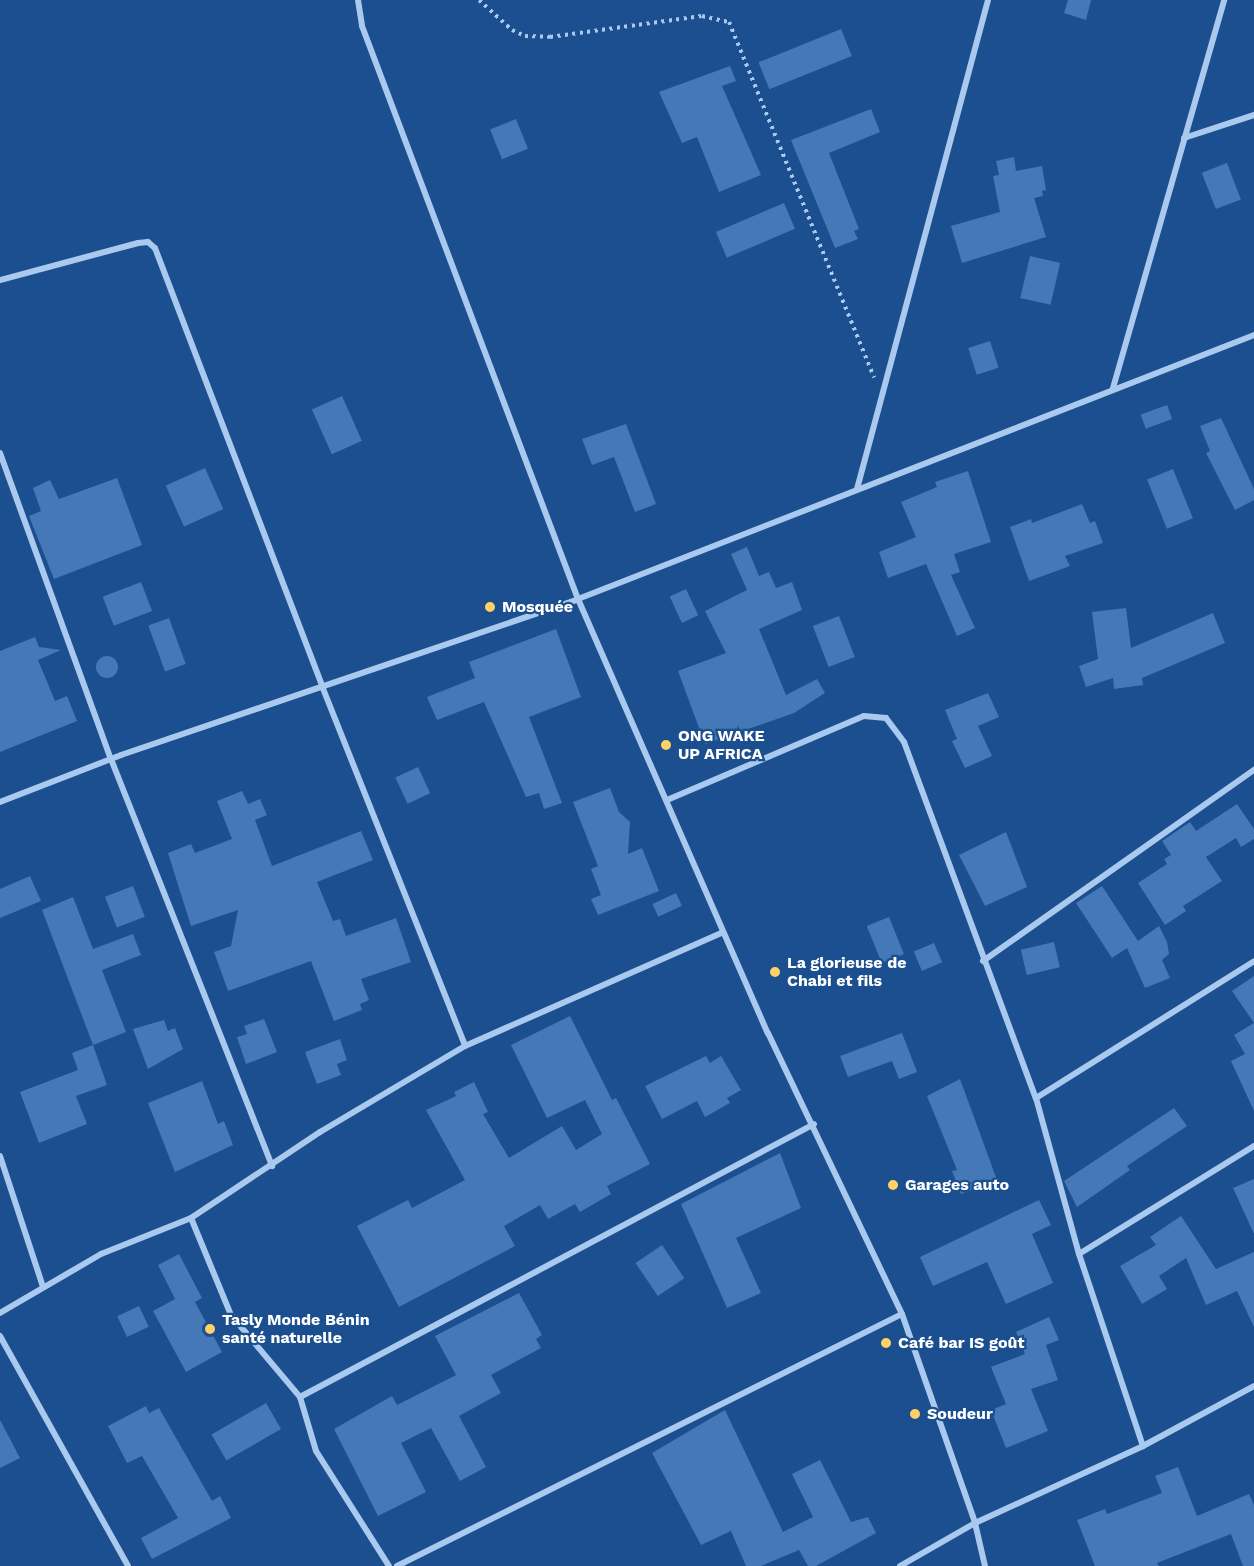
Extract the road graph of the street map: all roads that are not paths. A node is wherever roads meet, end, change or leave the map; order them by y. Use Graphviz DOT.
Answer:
graph roads {
  1 [pos="358,0"];
  2 [pos="988,0"];
  3 [pos="1224,0"];
  4 [pos="1254,115"];
  5 [pos="1184,138"];
  6 [pos="0,280"];
  7 [pos="1254,335"];
  8 [pos="1113,388"];
  9 [pos="0,453"];
  10 [pos="857,489"];
  11 [pos="578,599"];
  12 [pos="322,686"];
  13 [pos="111,759"];
  14 [pos="1254,770"];
  15 [pos="667,800"];
  16 [pos="0,802"];
  17 [pos="723,932"];
  18 [pos="983,960"];
  19 [pos="1254,961"];
  20 [pos="465,1046"];
  21 [pos="1036,1098"];
  22 [pos="814,1124"];
  23 [pos="1254,1146"];
  24 [pos="0,1156"];
  25 [pos="272,1166"];
  26 [pos="191,1218"];
  27 [pos="1079,1254"];
  28 [pos="43,1287"];
  29 [pos="0,1312"];
  30 [pos="902,1314"];
  31 [pos="0,1336"];
  32 [pos="1254,1386"];
  33 [pos="300,1397"];
  34 [pos="1143,1446"];
  35 [pos="975,1523"];
  36 [pos="128,1566"];
  37 [pos="389,1566"];
  38 [pos="397,1566"];
  39 [pos="900,1566"];
  40 [pos="985,1566"];
  1 -- 11 [label="street"];
  2 -- 10 [label="street"];
  3 -- 5 [label="street"];
  4 -- 5 [label="street"];
  5 -- 8 [label="street"];
  6 -- 12 [label="street"];
  7 -- 8 [label="street"];
  8 -- 10 [label="street"];
  9 -- 13 [label="street"];
  10 -- 11 [label="street"];
  11 -- 12 [label="street"];
  11 -- 15 [label="street"];
  12 -- 13 [label="street"];
  12 -- 20 [label="street"];
  13 -- 16 [label="street"];
  13 -- 25 [label="street"];
  14 -- 18 [label="street"];
  15 -- 17 [label="street"];
  15 -- 18 [label="street"];
  17 -- 20 [label="street"];
  17 -- 22 [label="street"];
  18 -- 21 [label="street"];
  19 -- 21 [label="street"];
  20 -- 25 [label="street"];
  21 -- 27 [label="street"];
  22 -- 30 [label="street"];
  22 -- 33 [label="street"];
  23 -- 27 [label="street"];
  24 -- 28 [label="street"];
  25 -- 26 [label="street"];
  26 -- 28 [label="street"];
  26 -- 33 [label="street"];
  27 -- 34 [label="street"];
  28 -- 29 [label="street"];
  30 -- 35 [label="street"];
  30 -- 38 [label="street"];
  31 -- 36 [label="street"];
  32 -- 34 [label="street"];
  33 -- 37 [label="street"];
  34 -- 35 [label="street"];
  35 -- 39 [label="street"];
  35 -- 40 [label="street"];
}
